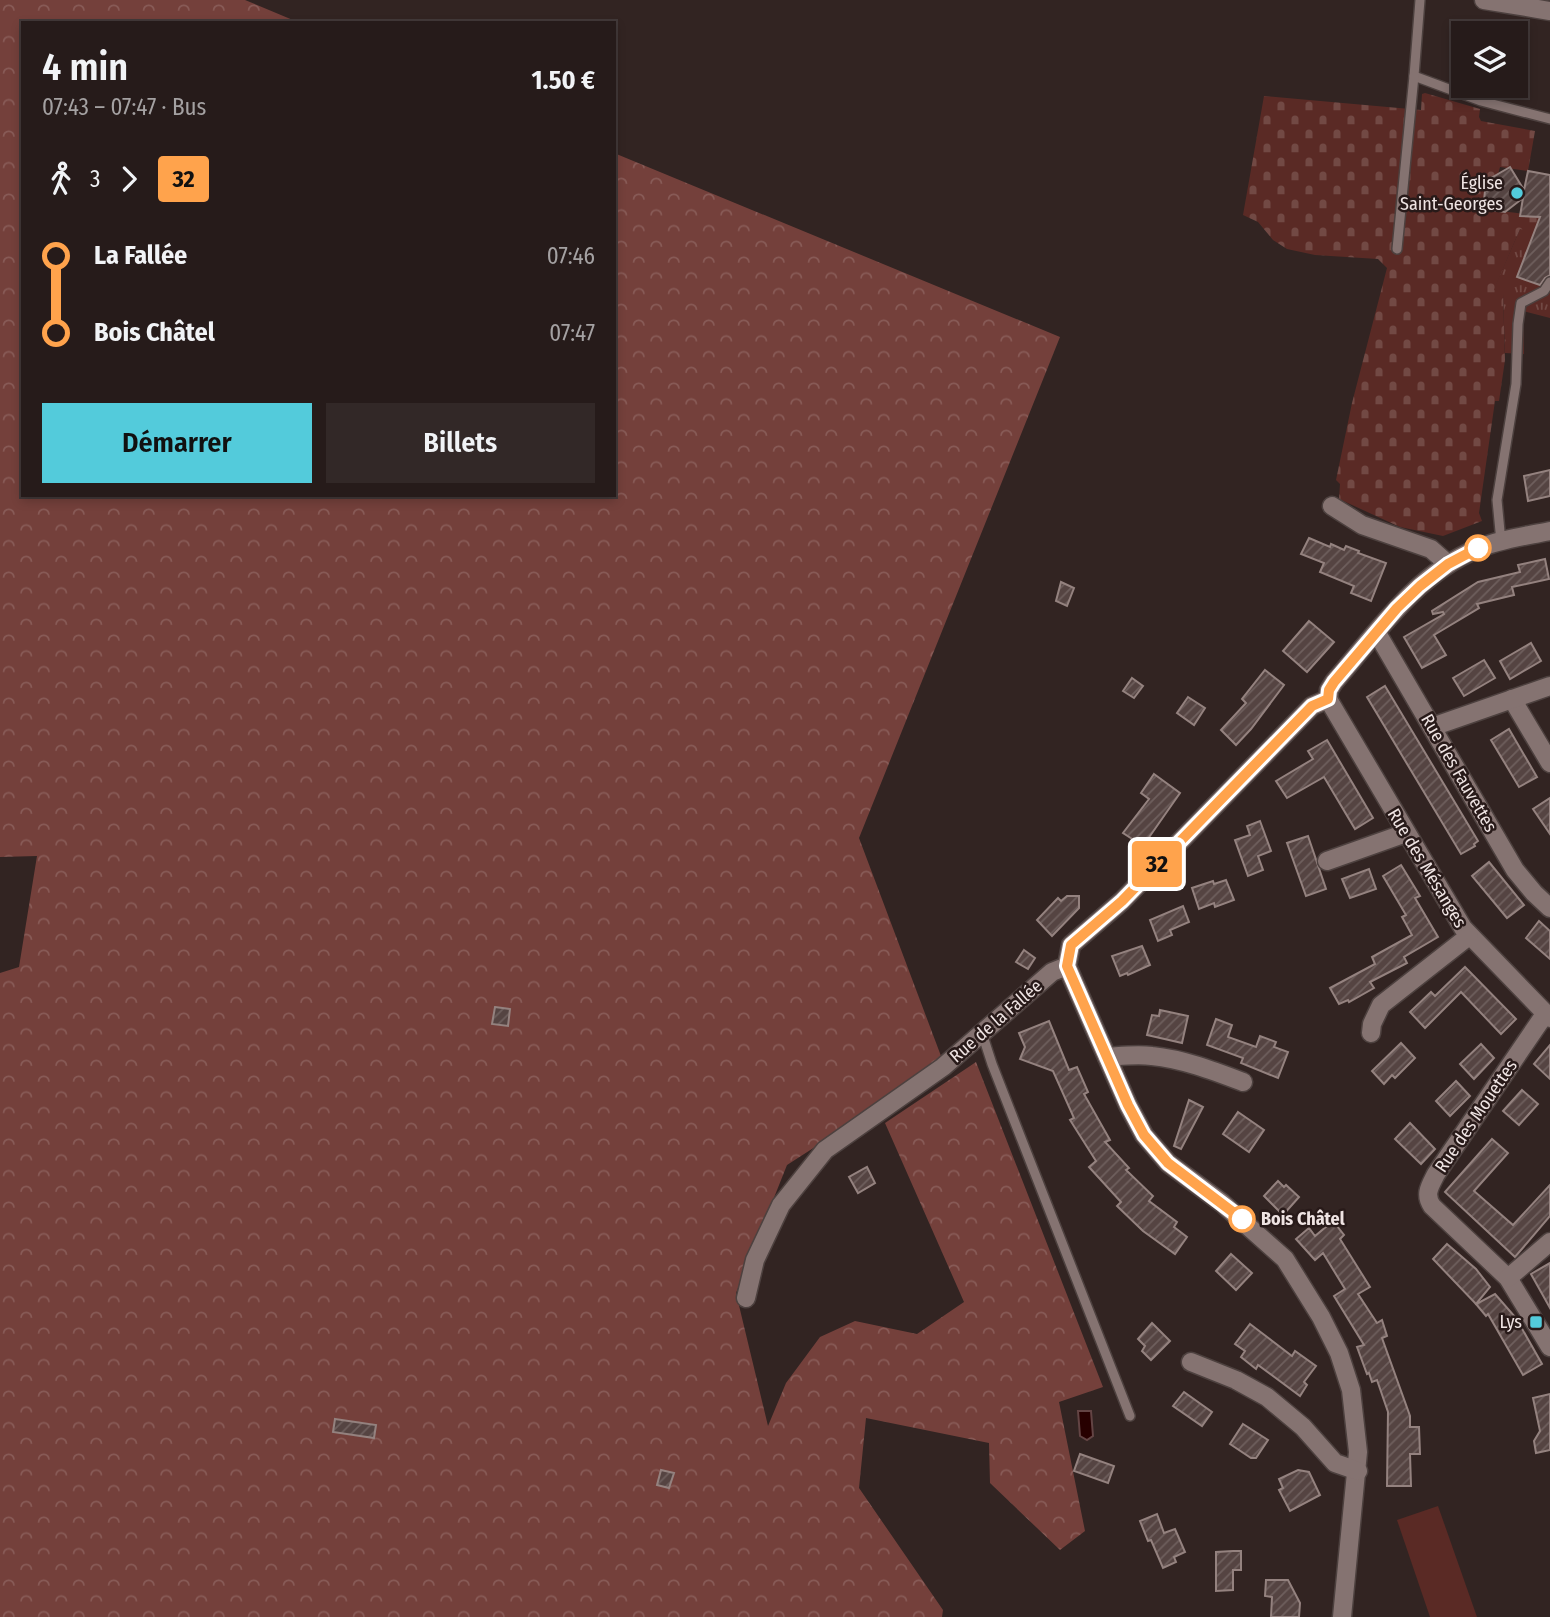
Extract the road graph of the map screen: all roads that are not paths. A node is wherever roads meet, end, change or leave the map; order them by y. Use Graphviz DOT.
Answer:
graph roads {
  1 [pos="1420,0"];
  2 [pos="1484,0"];
  3 [pos="1550,11"];
  4 [pos="1414,76"];
  5 [pos="1550,119"];
  6 [pos="1397,249"];
  7 [pos="1550,282"];
  8 [pos="1332,506"];
  9 [pos="1550,531"];
  10 [pos="1501,541"];
  11 [pos="1448,564"];
  12 [pos="1377,633"];
  13 [pos="1550,685"];
  14 [pos="1328,699"];
  15 [pos="1513,699"];
  16 [pos="1432,727"];
  17 [pos="1550,762"];
  18 [pos="1406,833"];
  19 [pos="1327,860"];
  20 [pos="1550,908"];
  21 [pos="1469,936"];
  22 [pos="1067,966"];
  23 [pos="1548,1016"];
  24 [pos="982,1033"];
  25 [pos="1371,1034"];
  26 [pos="1107,1057"];
  27 [pos="1243,1082"];
  28 [pos="1550,1242"];
  29 [pos="1508,1278"];
  30 [pos="746,1298"];
  31 [pos="1550,1347"];
  32 [pos="1191,1362"];
  33 [pos="1130,1416"];
  34 [pos="1358,1471"];
  35 [pos="1342,1617"];
  1 -- 4 [label="lane"];
  2 -- 3 [label="street"];
  4 -- 5 [label="lane"];
  4 -- 6 [label="lane"];
  7 -- 10 [label="lane"];
  8 -- 11 [label="street"];
  9 -- 10 [label="street"];
  10 -- 11 [label="street"];
  11 -- 12 [label="street"];
  12 -- 14 [label="street"];
  12 -- 16 [label="street, Rue des Fauvettes"];
  13 -- 15 [label="street"];
  14 -- 18 [label="street, Rue des Mésanges"];
  14 -- 22 [label="street"];
  15 -- 16 [label="street"];
  15 -- 17 [label="street"];
  16 -- 20 [label="street, Rue des Fauvettes"];
  18 -- 19 [label="street"];
  18 -- 21 [label="street, Rue des Mésanges"];
  21 -- 23 [label="street, Rue des Mésanges"];
  21 -- 25 [label="street"];
  22 -- 24 [label="street, Rue de la Fallée"];
  22 -- 26 [label="street"];
  23 -- 29 [label="street, Rue des Mouettes"];
  24 -- 30 [label="street, Rue de la Fallée"];
  24 -- 33 [label="lane"];
  26 -- 27 [label="street"];
  26 -- 34 [label="street"];
  28 -- 29 [label="street"];
  29 -- 31 [label="street, Rue des Mouettes"];
  32 -- 34 [label="street"];
  34 -- 35 [label="street"];
}
